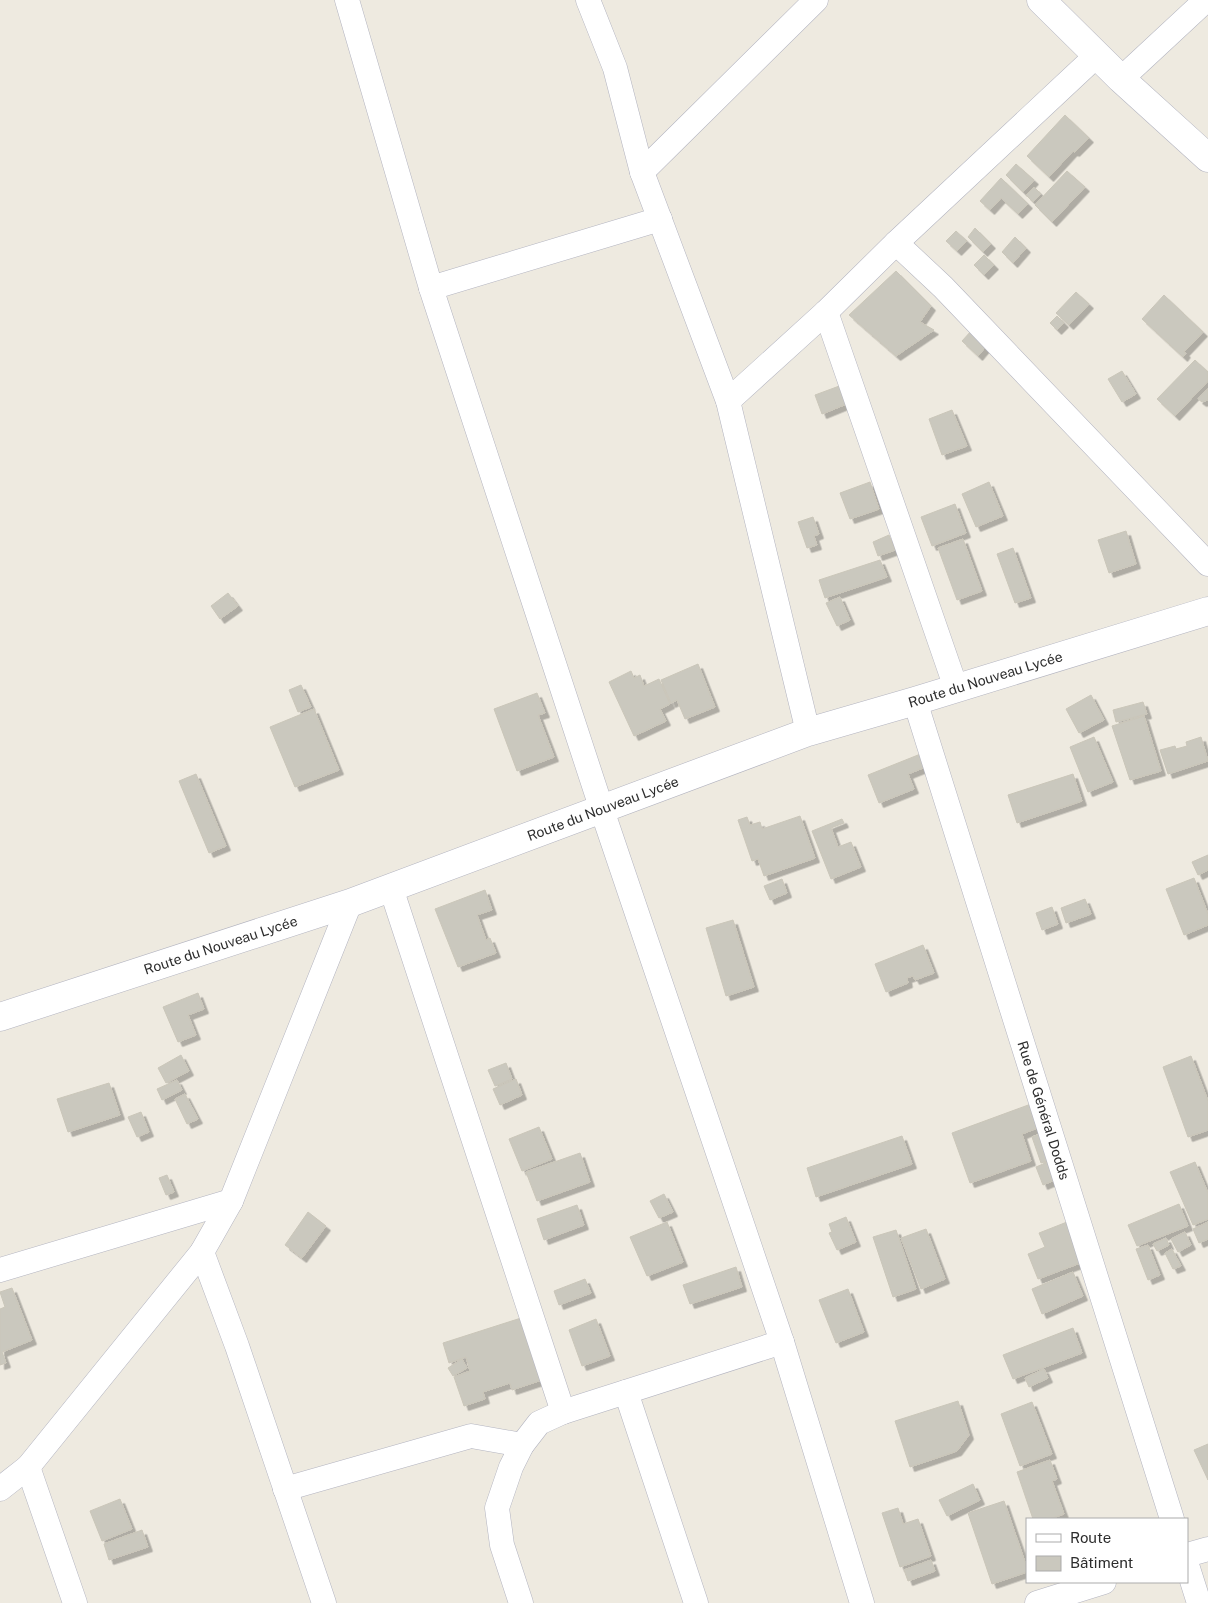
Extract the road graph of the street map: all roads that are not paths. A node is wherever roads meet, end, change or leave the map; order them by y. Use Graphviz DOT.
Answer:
graph roads {
  1 [pos="347,0"];
  2 [pos="588,0"];
  3 [pos="816,0"];
  4 [pos="1042,0"];
  5 [pos="1206,0"];
  6 [pos="1096,56"];
  7 [pos="1121,80"];
  8 [pos="1208,158"];
  9 [pos="642,172"];
  10 [pos="660,219"];
  11 [pos="896,243"];
  12 [pos="431,288"];
  13 [pos="826,312"];
  14 [pos="728,401"];
  15 [pos="1208,564"];
  16 [pos="1207,616"];
  17 [pos="956,688"];
  18 [pos="915,701"];
  19 [pos="808,732"];
  20 [pos="602,810"];
  21 [pos="391,888"];
  22 [pos="350,903"];
  23 [pos="0,1017"];
  24 [pos="232,1201"];
  25 [pos="202,1252"];
  26 [pos="0,1270"];
  27 [pos="782,1342"];
  28 [pos="626,1392"];
  29 [pos="563,1412"];
  30 [pos="522,1445"];
  31 [pos="28,1467"];
  32 [pos="0,1489"];
  33 [pos="286,1489"];
  34 [pos="1172,1518"];
  35 [pos="1208,1549"];
  36 [pos="1188,1556"];
  37 [pos="1188,1568"];
  38 [pos="1101,1583"];
  39 [pos="75,1603"];
  40 [pos="324,1603"];
  41 [pos="521,1603"];
  42 [pos="696,1603"];
  43 [pos="862,1603"];
  44 [pos="1037,1603"];
  45 [pos="1199,1603"];
  1 -- 12 [label="street"];
  2 -- 9 [label="street"];
  3 -- 9 [label="street"];
  4 -- 6 [label="street"];
  5 -- 7 [label="street"];
  6 -- 7 [label="street"];
  6 -- 11 [label="street"];
  7 -- 8 [label="street"];
  9 -- 10 [label="street"];
  10 -- 12 [label="street"];
  10 -- 14 [label="street"];
  11 -- 13 [label="street"];
  11 -- 15 [label="street"];
  12 -- 20 [label="street"];
  13 -- 14 [label="street"];
  13 -- 17 [label="street"];
  14 -- 19 [label="street"];
  16 -- 17 [label="street, Route du Nouveau Lycée"];
  17 -- 18 [label="street, Route du Nouveau Lycée"];
  18 -- 19 [label="street, Route du Nouveau Lycée"];
  18 -- 34 [label="street, Rue de Général Dodds"];
  19 -- 20 [label="street, Route du Nouveau Lycée"];
  20 -- 21 [label="street, Route du Nouveau Lycée"];
  20 -- 27 [label="street"];
  21 -- 22 [label="street, Route du Nouveau Lycée"];
  21 -- 29 [label="street"];
  22 -- 23 [label="street, Route du Nouveau Lycée"];
  22 -- 24 [label="street"];
  24 -- 25 [label="street"];
  24 -- 26 [label="street"];
  25 -- 31 [label="street"];
  25 -- 33 [label="street"];
  27 -- 28 [label="street"];
  27 -- 43 [label="street"];
  28 -- 29 [label="street"];
  28 -- 42 [label="street"];
  29 -- 30 [label="street"];
  30 -- 33 [label="street"];
  30 -- 41 [label="street"];
  31 -- 32 [label="street"];
  31 -- 39 [label="street"];
  33 -- 40 [label="street"];
  35 -- 36 [label="street"];
  37 -- 45 [label="street"];
  38 -- 44 [label="street"];
}
